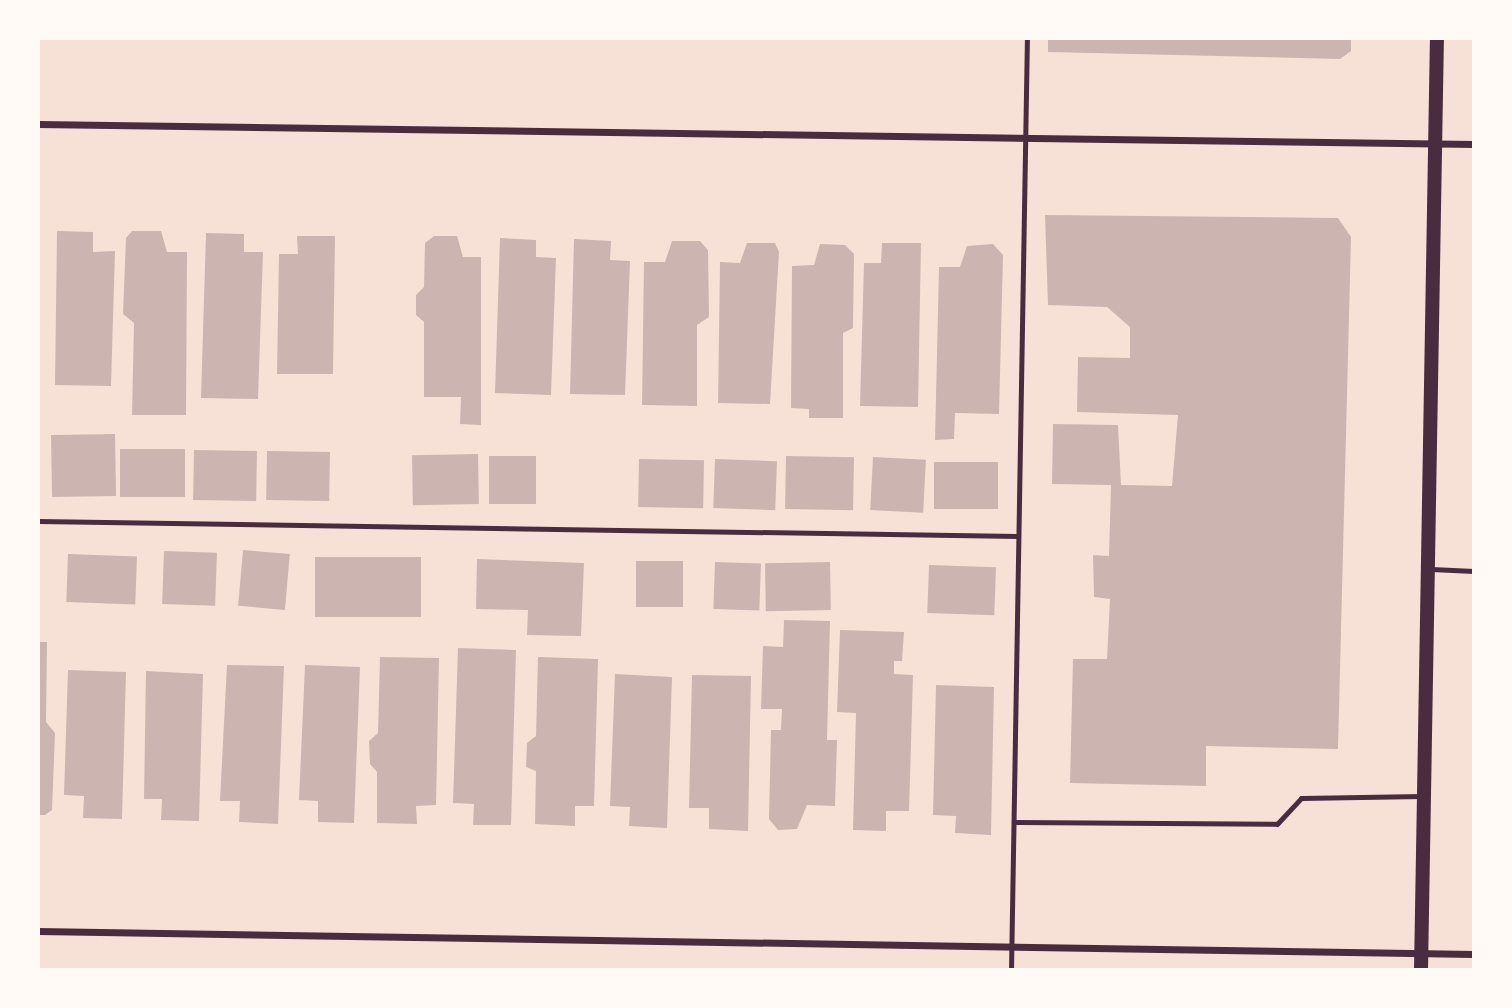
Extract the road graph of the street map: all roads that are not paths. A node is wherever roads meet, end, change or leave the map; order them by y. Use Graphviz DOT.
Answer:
graph roads {
  1 [pos="1027,38"];
  2 [pos="1437,38"];
  3 [pos="38,124"];
  4 [pos="1025,138"];
  5 [pos="1435,144"];
  6 [pos="1474,144"];
  7 [pos="38,521"];
  8 [pos="1018,536"];
  9 [pos="1427,568"];
  10 [pos="1474,571"];
  11 [pos="1424,796"];
  12 [pos="1014,822"];
  13 [pos="38,931"];
  14 [pos="1011,946"];
  15 [pos="1421,953"];
  16 [pos="1474,954"];
  17 [pos="1011,970"];
  18 [pos="1421,970"];
  1 -- 4 [label="lane"];
  2 -- 5 [label="main road"];
  3 -- 4 [label="street"];
  4 -- 5 [label="street"];
  4 -- 8 [label="lane"];
  5 -- 6 [label="street"];
  5 -- 9 [label="main road"];
  7 -- 8 [label="lane"];
  8 -- 12 [label="lane"];
  9 -- 10 [label="lane"];
  9 -- 11 [label="main road"];
  11 -- 12 [label="lane"];
  11 -- 15 [label="main road"];
  12 -- 14 [label="lane"];
  13 -- 14 [label="street"];
  14 -- 15 [label="street"];
  14 -- 17 [label="lane"];
  15 -- 16 [label="street"];
  15 -- 18 [label="main road"];
}
